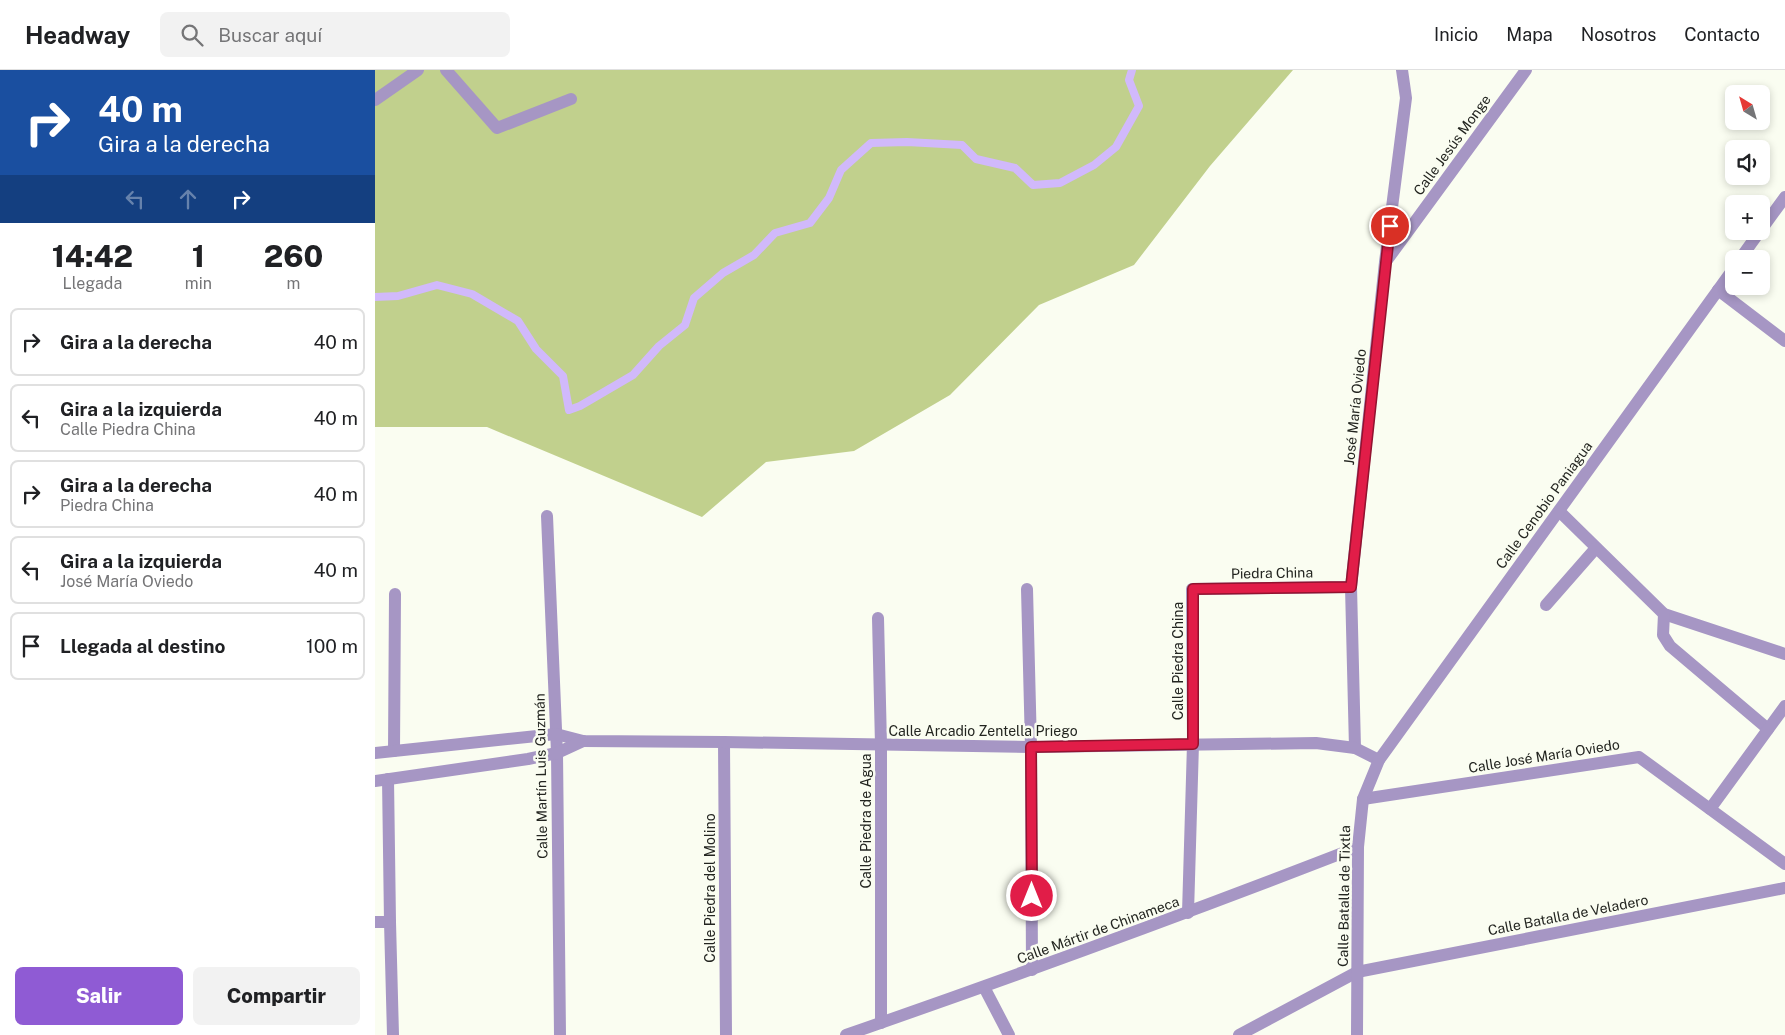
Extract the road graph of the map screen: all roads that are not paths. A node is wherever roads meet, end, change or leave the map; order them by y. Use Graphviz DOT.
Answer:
graph roads {
  1 [pos="418,70"];
  2 [pos="446,70"];
  3 [pos="1402,70"];
  4 [pos="1526,70"];
  5 [pos="571,99"];
  6 [pos="375,100"];
  7 [pos="1785,197"];
  8 [pos="1770,218"];
  9 [pos="1385,262"];
  10 [pos="1725,280"];
  11 [pos="1718,290"];
  12 [pos="1785,342"];
  13 [pos="1559,511"];
  14 [pos="547,516"];
  15 [pos="1596,548"];
  16 [pos="1351,587"];
  17 [pos="1027,589"];
  18 [pos="1193,589"];
  19 [pos="395,594"];
  20 [pos="1546,605"];
  21 [pos="1664,614"];
  22 [pos="878,618"];
  23 [pos="1785,654"];
  24 [pos="1785,706"];
  25 [pos="1768,729"];
  26 [pos="556,734"];
  27 [pos="583,741"];
  28 [pos="724,742"];
  29 [pos="1193,744"];
  30 [pos="881,745"];
  31 [pos="1031,747"];
  32 [pos="1355,748"];
  33 [pos="394,751"];
  34 [pos="375,753"];
  35 [pos="557,753"];
  36 [pos="1379,760"];
  37 [pos="381,780"];
  38 [pos="1363,799"];
  39 [pos="1710,809"];
  40 [pos="1358,847"];
  41 [pos="1785,864"];
  42 [pos="1785,888"];
  43 [pos="1188,913"];
  44 [pos="375,922"];
  45 [pos="389,922"];
  46 [pos="1032,970"];
  47 [pos="1357,972"];
  48 [pos="984,987"];
  49 [pos="881,1023"];
  50 [pos="393,1035"];
  51 [pos="560,1035"];
  52 [pos="726,1035"];
  53 [pos="846,1035"];
  54 [pos="1009,1035"];
  55 [pos="1239,1035"];
  56 [pos="1357,1035"];
  1 -- 6 [label="street"];
  2 -- 5 [label="street"];
  3 -- 9 [label="street, José María Oviedo"];
  4 -- 9 [label="street, Calle Jesús Monge"];
  7 -- 8 [label="street"];
  9 -- 16 [label="street, José María Oviedo"];
  10 -- 11 [label="street, Calle Cenobio Paniagua"];
  11 -- 12 [label="street"];
  11 -- 13 [label="street, Calle Cenobio Paniagua"];
  13 -- 15 [label="street"];
  13 -- 36 [label="street, Calle Cenobio Paniagua"];
  14 -- 26 [label="street, Calle Martín Luis Guzmán"];
  15 -- 20 [label="street"];
  15 -- 21 [label="street"];
  16 -- 18 [label="street, Piedra China"];
  16 -- 32 [label="street, José María Oviedo"];
  17 -- 31 [label="street"];
  18 -- 29 [label="street, Calle Piedra China"];
  19 -- 33 [label="street"];
  21 -- 23 [label="street"];
  21 -- 25 [label="street"];
  22 -- 30 [label="street, Calle Piedra de Agua"];
  24 -- 25 [label="street"];
  25 -- 39 [label="street"];
  26 -- 27 [label="street, Calle Arcadio Zentella Priego"];
  26 -- 33 [label="street, Calle Arcadio Zentella Priego"];
  26 -- 35 [label="street, Calle Martín Luis Guzmán"];
  27 -- 28 [label="street, Calle Arcadio Zentella Priego"];
  27 -- 35 [label="street, Calle Arcadio Zentella Priego"];
  28 -- 30 [label="street, Calle Arcadio Zentella Priego"];
  28 -- 52 [label="street, Calle Piedra del Molino"];
  29 -- 31 [label="street, Calle Arcadio Zentella Priego"];
  29 -- 32 [label="street, Calle Arcadio Zentella Priego"];
  29 -- 43 [label="street, Calle Piedra China"];
  30 -- 31 [label="street, Calle Arcadio Zentella Priego"];
  30 -- 49 [label="street, Calle Piedra de Agua"];
  31 -- 46 [label="street"];
  32 -- 36 [label="street, Calle Arcadio Zentella Priego"];
  33 -- 34 [label="street, Calle Arcadio Zentella Priego"];
  35 -- 37 [label="street, Calle Arcadio Zentella Priego"];
  35 -- 51 [label="street, Calle Martín Luis Guzmán"];
  36 -- 38 [label="street, Calle Batalla de Tixtla"];
  37 -- 45 [label="street"];
  38 -- 39 [label="street, Calle José María Oviedo"];
  38 -- 40 [label="street, Calle Batalla de Tixtla"];
  39 -- 41 [label="street, Calle José María Oviedo"];
  40 -- 43 [label="street, Calle Mártir de Chinameca"];
  40 -- 47 [label="street, Calle Batalla de Tixtla"];
  42 -- 47 [label="street, Calle Batalla de Veladero"];
  43 -- 46 [label="street, Calle Mártir de Chinameca"];
  44 -- 45 [label="street"];
  45 -- 50 [label="street"];
  46 -- 48 [label="street, Calle Mártir de Chinameca"];
  47 -- 55 [label="street, Calle Batalla de Veladero"];
  47 -- 56 [label="street, Calle Batalla de Tixtla"];
  48 -- 49 [label="street, Calle Mártir de Chinameca"];
  48 -- 54 [label="street"];
  49 -- 53 [label="street, Calle Mártir de Chinameca"];
}
